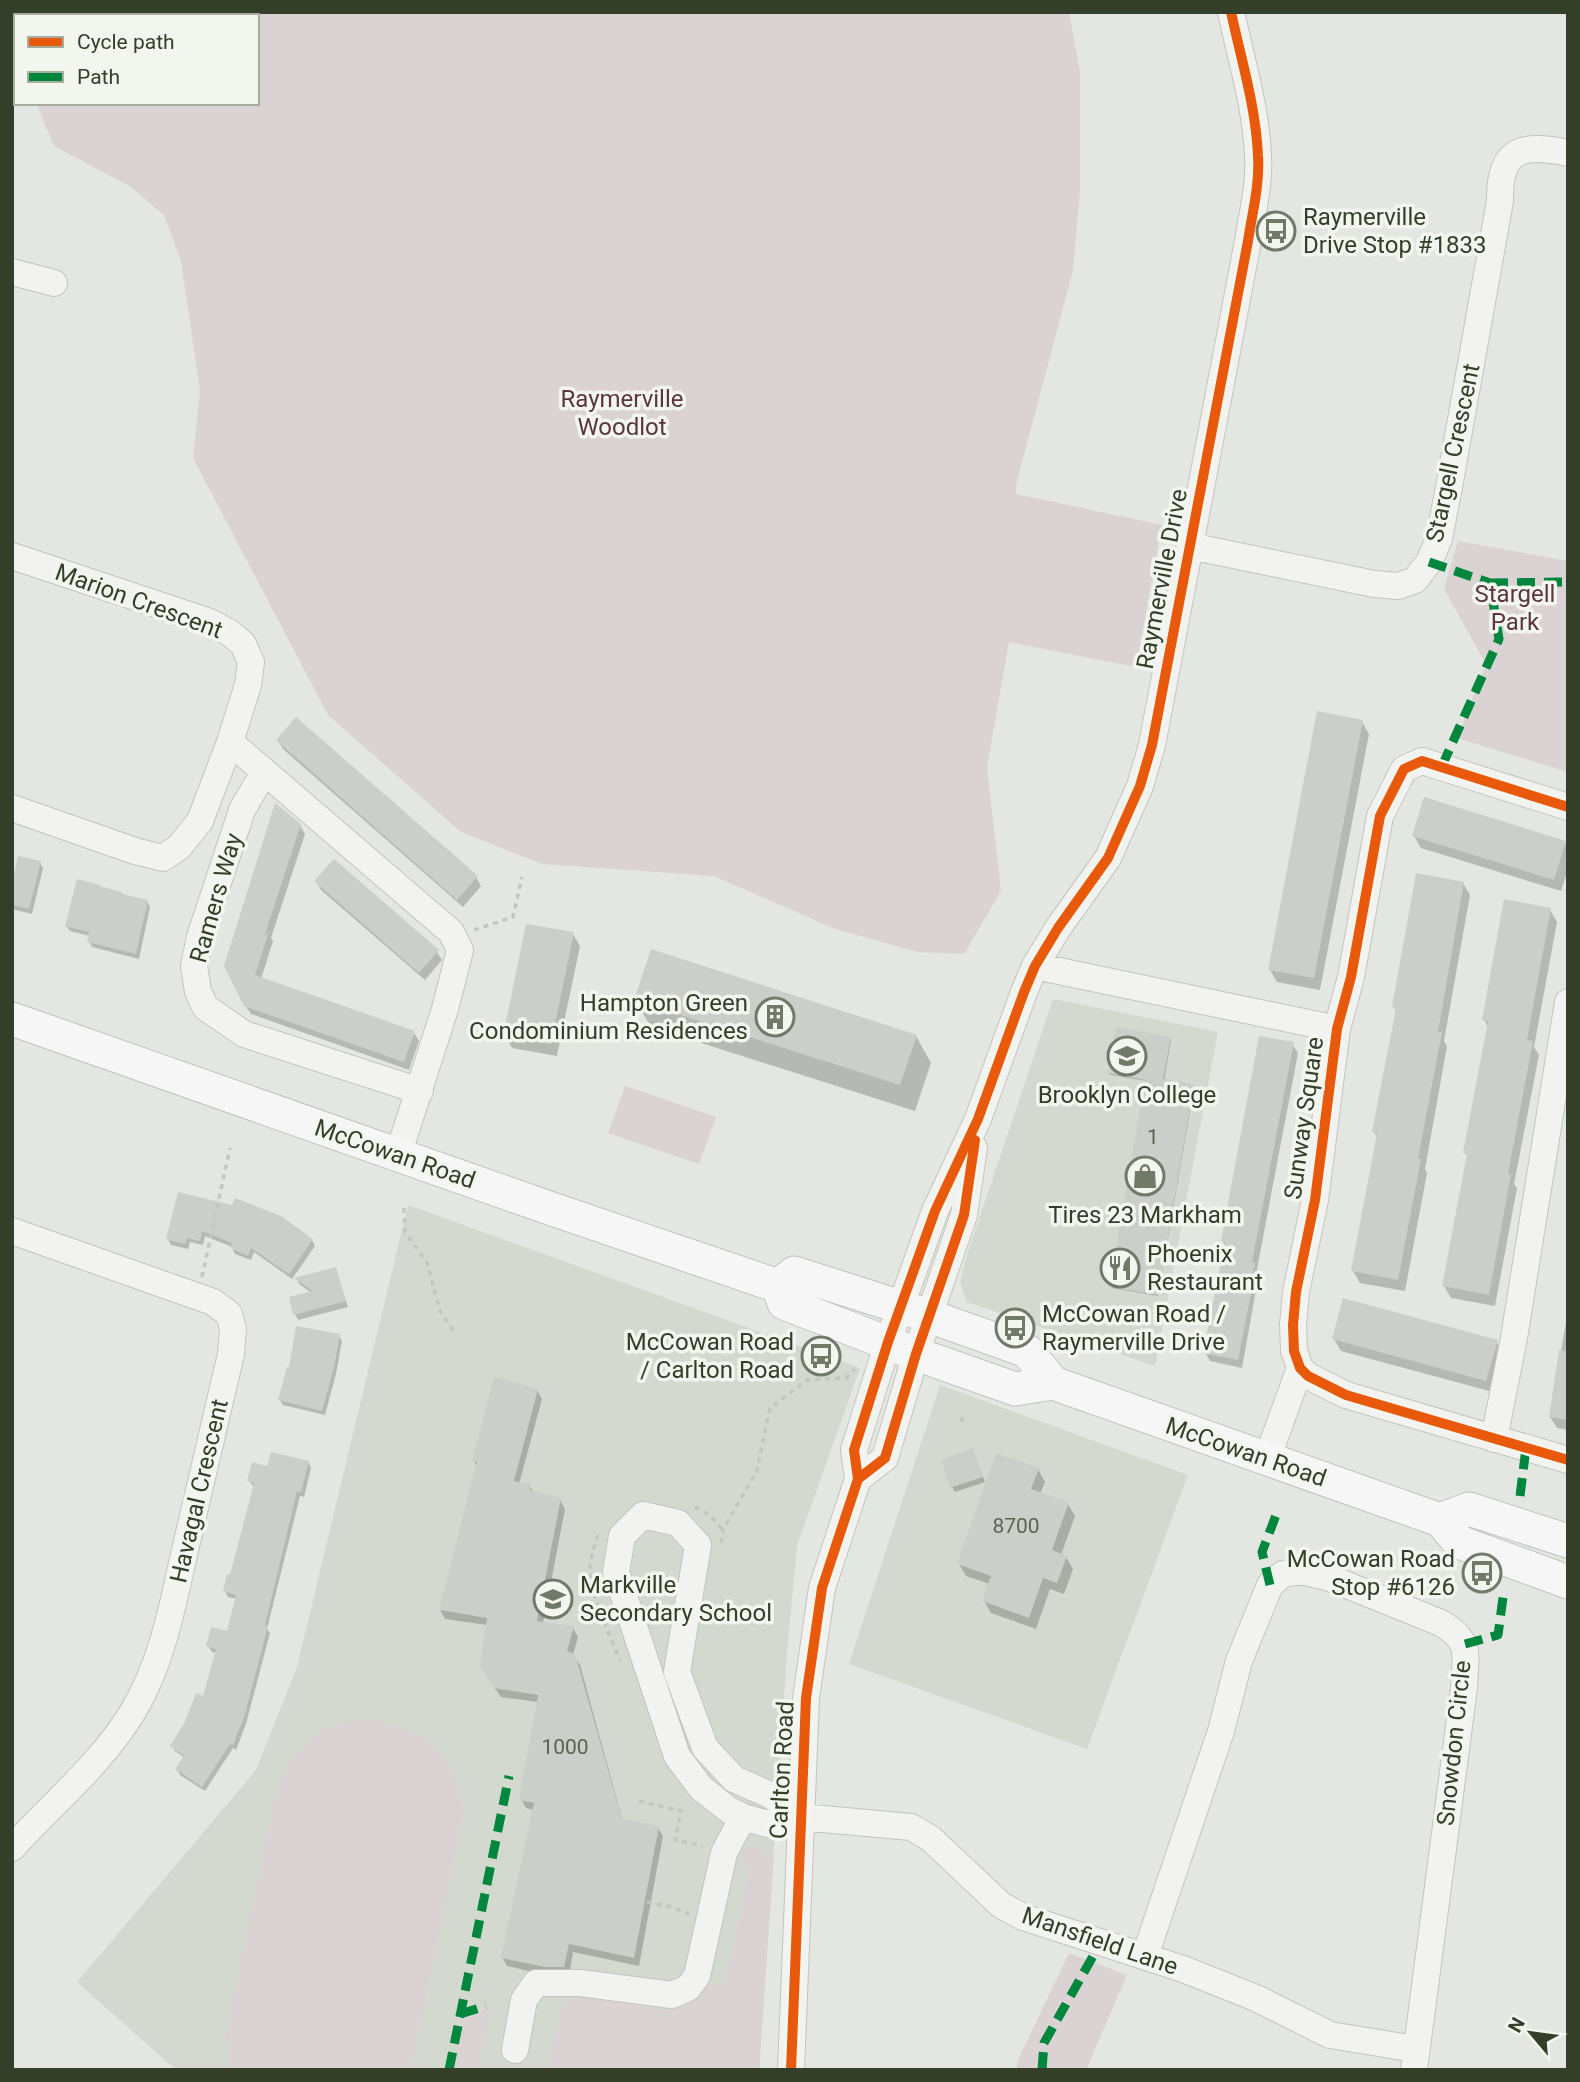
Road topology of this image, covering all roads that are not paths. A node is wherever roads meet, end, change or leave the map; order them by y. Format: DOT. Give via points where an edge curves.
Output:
graph roads {
  1 [pos="1231,12"];
  2 [pos="1568,153"];
  3 [pos="12,272"];
  4 [pos="54,283"];
  5 [pos="1191,545"];
  6 [pos="12,556"];
  7 [pos="230,743"];
  8 [pos="264,772"];
  9 [pos="1568,807"];
  10 [pos="12,808"];
  11 [pos="1035,967"];
  12 [pos="1568,1002"];
  13 [pos="12,1019"];
  14 [pos="1337,1029"];
  15 [pos="420,1091"];
  16 [pos="398,1156"];
  17 [pos="12,1231"];
  18 [pos="778,1286"];
  19 [pos="914,1312"];
  20 [pos="902,1348"];
  21 [pos="1300,1368"];
  22 [pos="1053,1383"];
  23 [pos="1494,1439"];
  24 [pos="1267,1459"];
  25 [pos="1568,1460"];
  26 [pos="1440,1520"];
  27 [pos="1568,1541"];
  28 [pos="1568,1582"];
  29 [pos="743,1817"];
  30 [pos="801,1817"];
  31 [pos="12,1848"];
  32 [pos="1145,1956"];
  33 [pos="515,2050"];
  34 [pos="1415,2059"];
  35 [pos="791,2070"];
  1 -- 5 [label="street, Raymerville Drive" via="1259,158 1248,242"];
  2 -- 5 [label="street, Stargell Crescent" via="1527,149 1510,156 1503,168 1441,526 1429,562 1415,580 1398,586 1374,584"];
  3 -- 4 [label="street"];
  5 -- 11 [label="street, Raymerville Drive" via="1140,786 1108,858"];
  6 -- 7 [label="street, Marion Crescent" via="210,622 243,644 251,662 248,685"];
  7 -- 8 [label="street"];
  7 -- 10 [label="street, Marion Crescent" via="200,821 179,848 163,858"];
  8 -- 15 [label="street" via="451,932 460,950"];
  8 -- 15 [label="street, Ramers Way" via="242,810 201,937 194,966 205,1007 244,1034"];
  9 -- 14 [label="street, Sunway Square" via="1422,761 1404,769 1380,817"];
  11 -- 14 [label="street, Sunway Square"];
  11 -- 19 [label="street, Raymerville Drive" via="978,1119 964,1215"];
  12 -- 23 [label="street"];
  13 -- 16 [label="main road, McCowan Road"];
  14 -- 21 [label="street, Sunway Square" via="1315,1200 1296,1292 1294,1351"];
  15 -- 16 [label="street"];
  16 -- 18 [label="main road, McCowan Road"];
  17 -- 31 [label="street, Havagal Crescent" via="214,1302 229,1314 233,1329 231,1354 156,1661 133,1711 112,1741"];
  18 -- 19 [label="main road" via="793,1273"];
  18 -- 20 [label="main road, McCowan Road" via="784,1303"];
  19 -- 20 [label="street, Raymerville Drive"];
  19 -- 22 [label="main road" via="1027,1351"];
  20 -- 22 [label="main road, McCowan Road" via="1015,1389"];
  20 -- 30 [label="street, Carlton Road" via="885,1458 858,1479 822,1588 806,1698"];
  21 -- 23 [label="street" via="1346,1395"];
  21 -- 24 [label="street"];
  22 -- 24 [label="main road, McCowan Road"];
  23 -- 25 [label="street"];
  24 -- 26 [label="main road, McCowan Road"];
  26 -- 27 [label="main road" via="1469,1509"];
  26 -- 28 [label="main road, McCowan Road" via="1459,1542"];
  29 -- 30 [label="street" via="768,1824"];
  29 -- 30 [label="street" via="701,1788 677,1756 615,1572 622,1536 643,1515 678,1523 698,1545 677,1672 705,1748 734,1779"];
  29 -- 33 [label="street" via="724,1853 697,1976 688,1988 672,1995 580,1983 537,1983 524,2000"];
  30 -- 32 [label="street, Mansfield Lane" via="911,1827 930,1838 1001,1905 1023,1917"];
  30 -- 35 [label="street, Carlton Road"];
  32 -- 34 [label="street, Mansfield Lane" via="1255,1998 1330,2035"];
  32 -- 34 [label="street, Snowdon Circle" via="1240,1661 1270,1585 1283,1574 1301,1571 1327,1577 1441,1623 1465,1644 1464,1688"];
}
